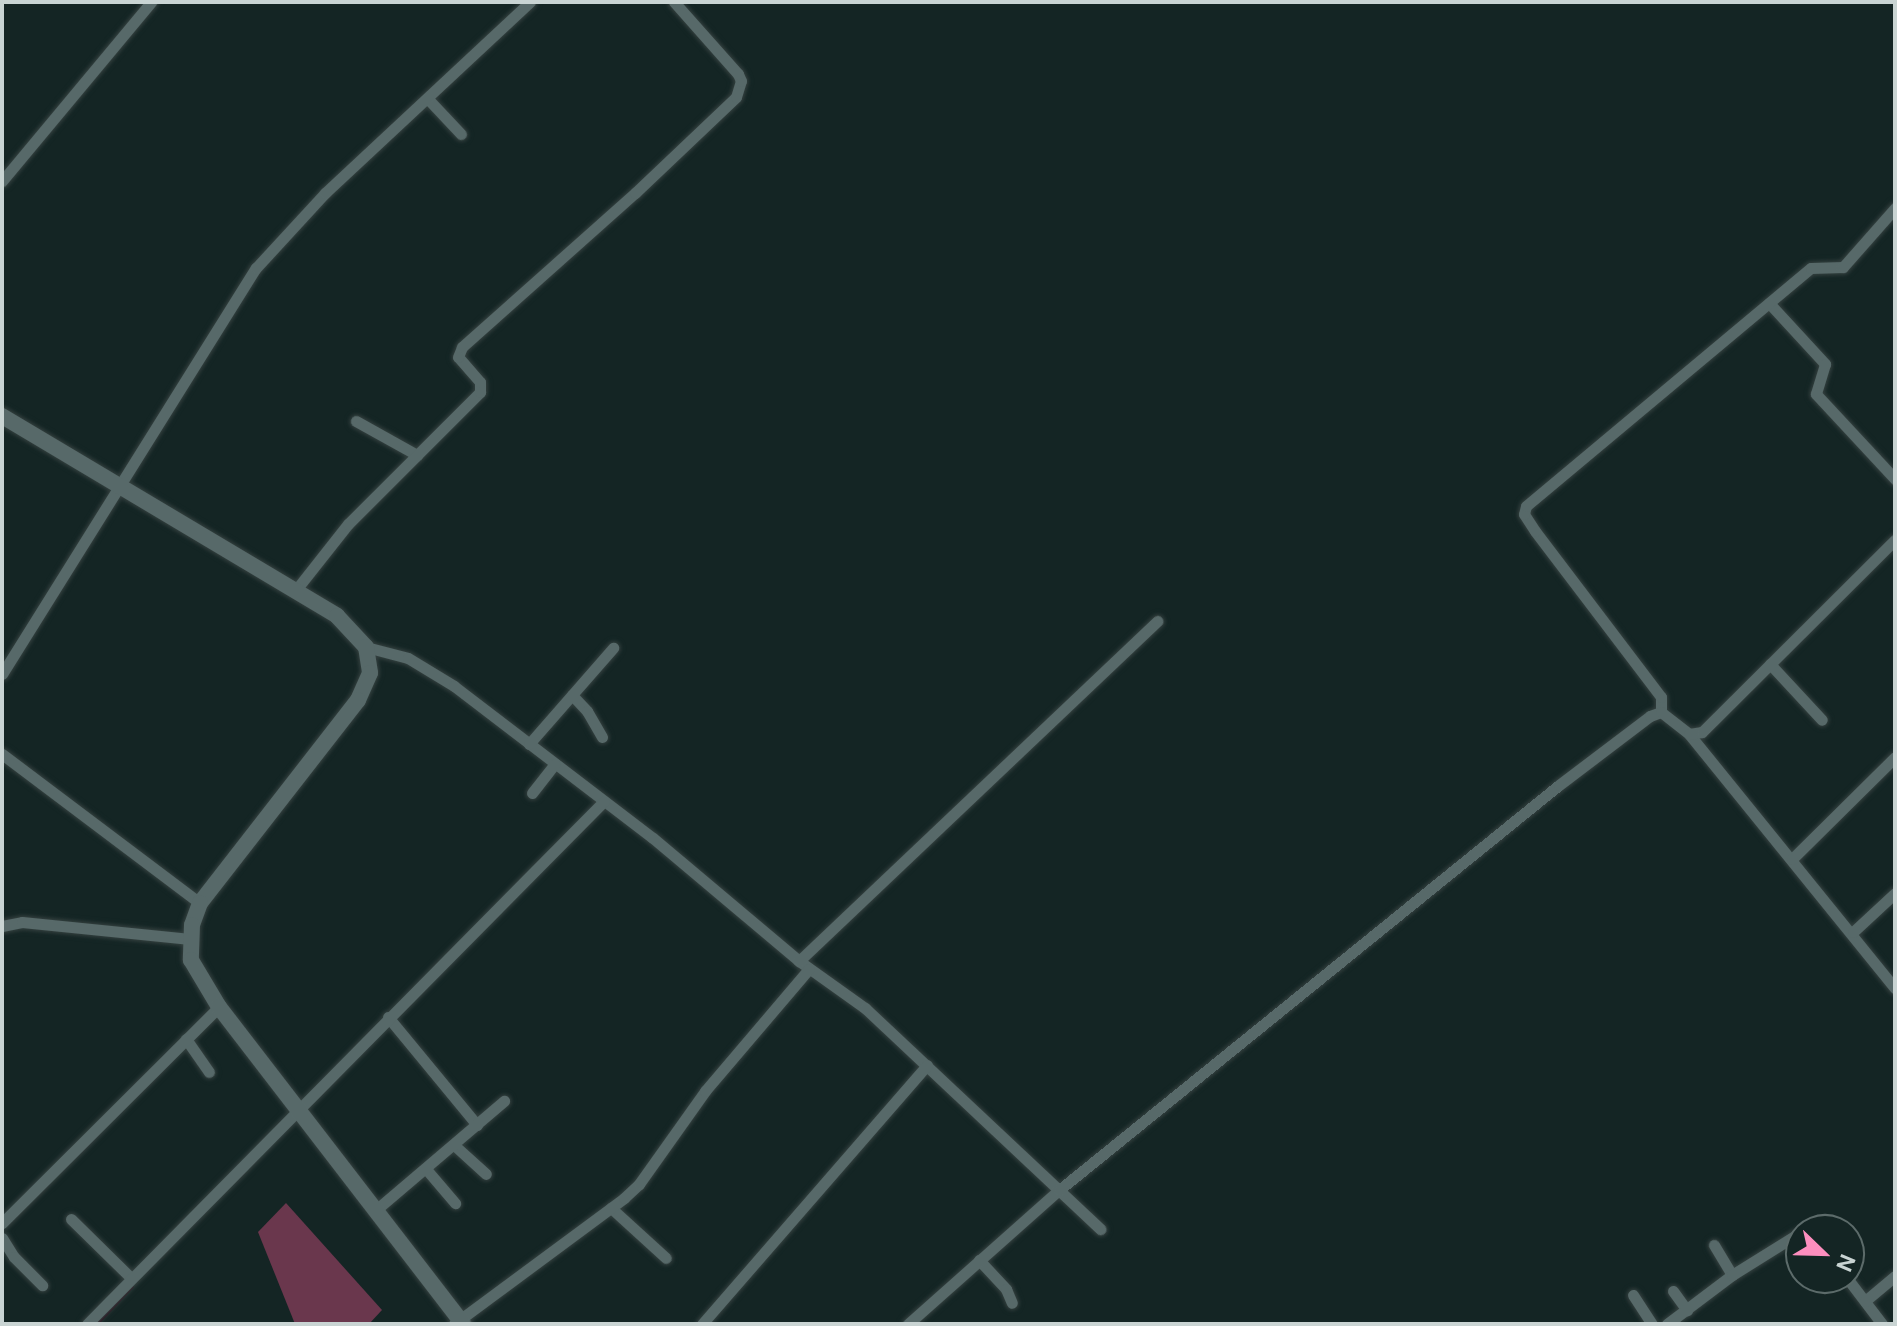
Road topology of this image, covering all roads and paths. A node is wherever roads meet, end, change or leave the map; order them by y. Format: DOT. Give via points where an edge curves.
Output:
graph roads {
  1 [pos="151,2"];
  2 [pos="530,2"];
  3 [pos="674,2"];
  4 [pos="428,99"];
  5 [pos="461,134"];
  6 [pos="2,181"];
  7 [pos="1895,208"];
  8 [pos="1769,303"];
  9 [pos="2,416"];
  10 [pos="356,421"];
  11 [pos="417,455"];
  12 [pos="1895,479"];
  13 [pos="117,485"];
  14 [pos="1895,540"];
  15 [pos="295,591"];
  16 [pos="1157,621"];
  17 [pos="366,647"];
  18 [pos="613,648"];
  19 [pos="1770,664"];
  20 [pos="2,674"];
  21 [pos="572,695"];
  22 [pos="1661,712"];
  23 [pos="1822,720"];
  24 [pos="1689,734"];
  25 [pos="602,737"];
  26 [pos="529,744"];
  27 [pos="2,754"];
  28 [pos="1895,757"];
  29 [pos="555,764"];
  30 [pos="532,793"];
  31 [pos="604,801"];
  32 [pos="1792,859"];
  33 [pos="1895,893"];
  34 [pos="200,903"];
  35 [pos="2,926"];
  36 [pos="1853,932"];
  37 [pos="190,939"];
  38 [pos="804,965"];
  39 [pos="1895,988"];
  40 [pos="219,1007"];
  41 [pos="388,1017"];
  42 [pos="186,1039"];
  43 [pos="927,1065"];
  44 [pos="209,1072"];
  45 [pos="504,1101"];
  46 [pos="298,1108"];
  47 [pos="477,1125"];
  48 [pos="454,1145"];
  49 [pos="426,1169"];
  50 [pos="486,1174"];
  51 [pos="1059,1190"];
  52 [pos="455,1203"];
  53 [pos="611,1208"];
  54 [pos="377,1209"];
  55 [pos="71,1219"];
  56 [pos="2,1223"];
  57 [pos="1100,1229"];
  58 [pos="2,1238"];
  59 [pos="1785,1242"];
  60 [pos="1714,1245"];
  61 [pos="666,1258"];
  62 [pos="979,1260"];
  63 [pos="1732,1275"];
  64 [pos="1895,1276"];
  65 [pos="130,1277"];
  66 [pos="42,1285"];
  67 [pos="1673,1291"];
  68 [pos="1860,1294"];
  69 [pos="1633,1295"];
  70 [pos="1865,1301"];
  71 [pos="1012,1303"];
  72 [pos="1687,1310"];
  73 [pos="459,1322"];
  74 [pos="87,1324"];
  75 [pos="702,1324"];
  76 [pos="908,1324"];
  77 [pos="1652,1324"];
  78 [pos="1667,1324"];
  79 [pos="1882,1324"];
  1 -- 6 [label="street"];
  2 -- 4 [label="street"];
  3 -- 11 [label="street" via="738,74 739,92 462,347 458,357 480,382 480,392"];
  4 -- 5 [label="street"];
  4 -- 13 [label="street" via="325,193 243,284"];
  7 -- 8 [label="street" via="1843,267 1811,268"];
  8 -- 12 [label="street" via="1825,364 1816,394"];
  8 -- 22 [label="street" via="1524,511 1661,697"];
  9 -- 13 [label="main road"];
  10 -- 11 [label="street"];
  11 -- 15 [label="street" via="341,532"];
  13 -- 15 [label="main road"];
  13 -- 20 [label="street"];
  14 -- 19 [label="street"];
  15 -- 17 [label="main road" via="337,616"];
  16 -- 38 [label="street"];
  17 -- 26 [label="street" via="425,667"];
  17 -- 34 [label="main road" via="370,673 358,700"];
  18 -- 21 [label="street"];
  19 -- 23 [label="street"];
  19 -- 24 [label="street" via="1702,732"];
  21 -- 25 [label="street"];
  21 -- 26 [label="street"];
  22 -- 24 [label="street"];
  22 -- 51 [label="street" via="1559,785"];
  24 -- 32 [label="street"];
  26 -- 29 [label="street"];
  27 -- 34 [label="street"];
  28 -- 32 [label="street"];
  29 -- 30 [label="street"];
  29 -- 31 [label="street"];
  31 -- 38 [label="street"];
  31 -- 41 [label="street"];
  32 -- 36 [label="street"];
  33 -- 36 [label="street"];
  34 -- 37 [label="main road"];
  35 -- 37 [label="street" via="22,922"];
  36 -- 39 [label="street"];
  37 -- 40 [label="main road" via="191,960"];
  38 -- 43 [label="street" via="865,1008"];
  38 -- 53 [label="street" via="639,1184"];
  40 -- 42 [label="street"];
  40 -- 46 [label="main road"];
  41 -- 46 [label="street"];
  41 -- 47 [label="street"];
  42 -- 44 [label="street"];
  42 -- 56 [label="street"];
  43 -- 51 [label="street"];
  43 -- 75 [label="street"];
  45 -- 47 [label="street"];
  46 -- 54 [label="main road"];
  46 -- 65 [label="street"];
  47 -- 48 [label="street"];
  48 -- 49 [label="street"];
  48 -- 50 [label="street"];
  49 -- 52 [label="street"];
  49 -- 54 [label="street"];
  51 -- 57 [label="street"];
  51 -- 62 [label="street"];
  53 -- 61 [label="street"];
  53 -- 73 [label="street"];
  54 -- 73 [label="main road"];
  55 -- 65 [label="street"];
  58 -- 66 [label="street"];
  59 -- 63 [label="street"];
  60 -- 63 [label="street"];
  62 -- 71 [label="street" via="1001,1282"];
  62 -- 76 [label="street"];
  63 -- 72 [label="street"];
  64 -- 70 [label="street"];
  65 -- 74 [label="street"];
  67 -- 72 [label="street"];
  68 -- 70 [label="street"];
  69 -- 77 [label="street"];
  70 -- 79 [label="street"];
  72 -- 78 [label="street"];
}
